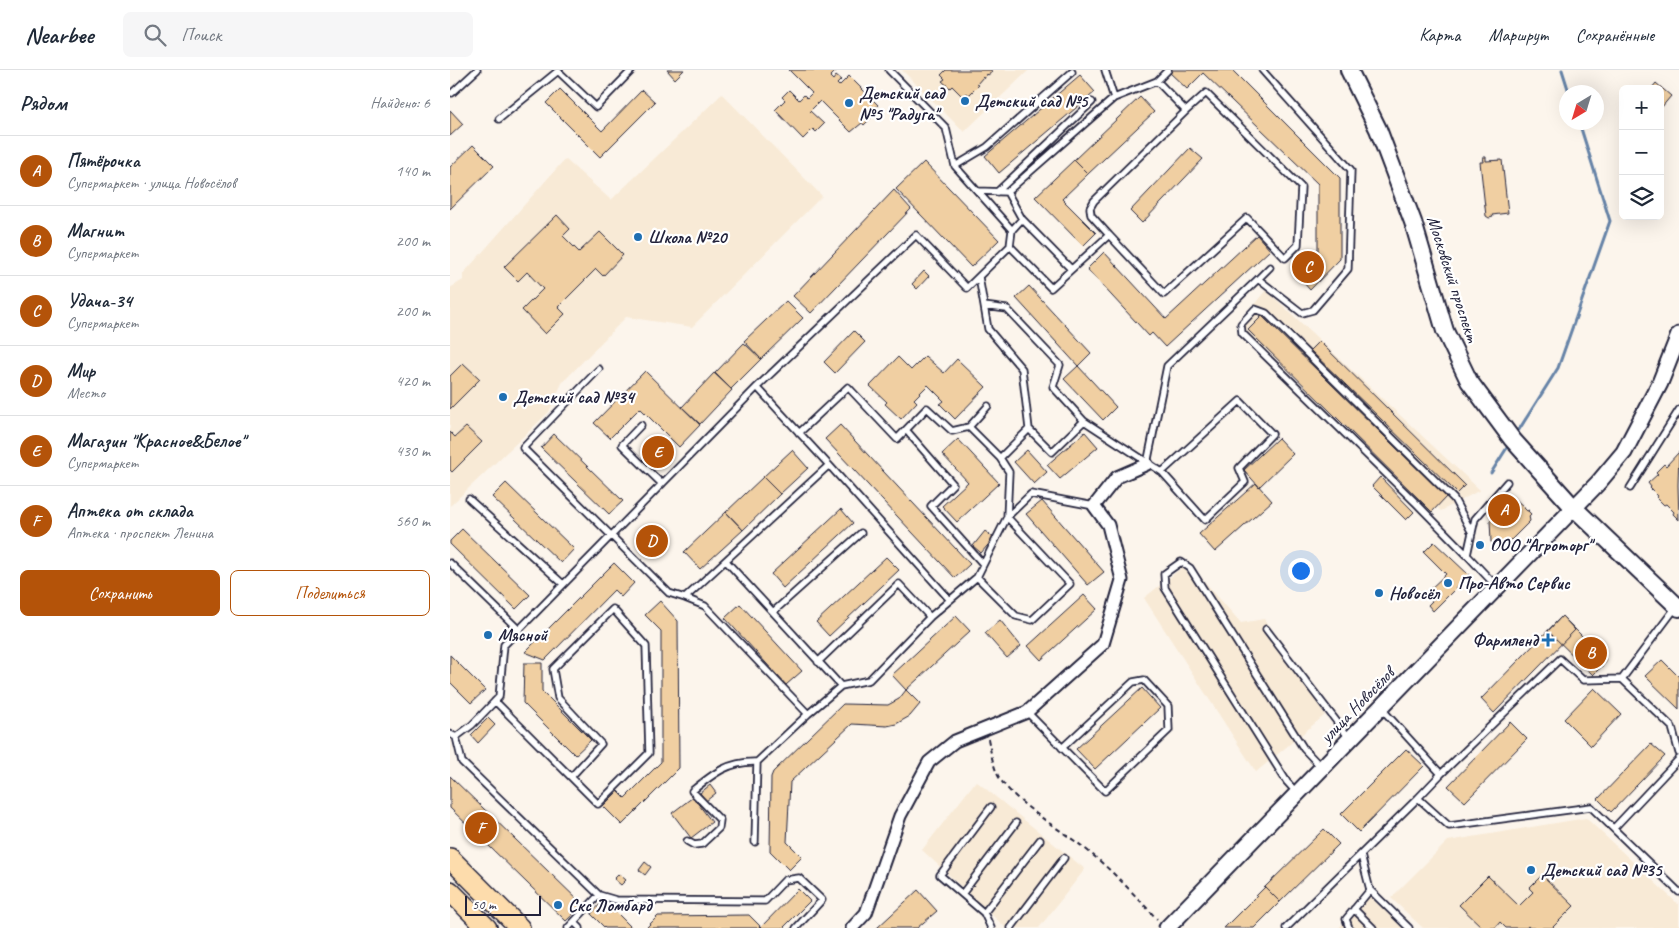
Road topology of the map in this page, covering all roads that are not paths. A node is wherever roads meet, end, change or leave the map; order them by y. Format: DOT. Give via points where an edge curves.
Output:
graph roads {
  1 [pos="477,70"];
  2 [pos="632,70"];
  3 [pos="890,70"];
  4 [pos="1105,70"];
  5 [pos="1168,70"];
  6 [pos="1262,70"];
  7 [pos="1349,70"];
  8 [pos="1072,72"];
  9 [pos="1157,81"];
  10 [pos="452,93"];
  11 [pos="1114,98"];
  12 [pos="1092,102"];
  13 [pos="1186,111"];
  14 [pos="499,119"];
  15 [pos="955,166"];
  16 [pos="978,192"];
  17 [pos="997,192"];
  18 [pos="1007,192"];
  19 [pos="1022,219"];
  20 [pos="1012,230"];
  21 [pos="1109,235"];
  22 [pos="1010,246"];
  23 [pos="1270,268"];
  24 [pos="1071,269"];
  25 [pos="979,277"];
  26 [pos="1258,279"];
  27 [pos="984,306"];
  28 [pos="1679,335"];
  29 [pos="599,370"];
  30 [pos="757,387"];
  31 [pos="988,406"];
  32 [pos="1679,410"];
  33 [pos="1084,421"];
  34 [pos="641,425"];
  35 [pos="969,427"];
  36 [pos="1029,429"];
  37 [pos="906,430"];
  38 [pos="799,433"];
  39 [pos="1000,458"];
  40 [pos="1147,464"];
  41 [pos="828,465"];
  42 [pos="1162,472"];
  43 [pos="1507,482"];
  44 [pos="662,484"];
  45 [pos="1630,488"];
  46 [pos="469,499"];
  47 [pos="1094,506"];
  48 [pos="1573,507"];
  49 [pos="1007,517"];
  50 [pos="861,533"];
  51 [pos="1472,533"];
  52 [pos="612,536"];
  53 [pos="1467,556"];
  54 [pos="726,561"];
  55 [pos="450,563"];
  56 [pos="983,564"];
  57 [pos="977,577"];
  58 [pos="563,584"];
  59 [pos="1496,587"];
  60 [pos="686,598"];
  61 [pos="950,600"];
  62 [pos="1678,606"];
  63 [pos="773,612"];
  64 [pos="930,617"];
  65 [pos="1266,629"];
  66 [pos="519,630"];
  67 [pos="818,662"];
  68 [pos="1622,680"];
  69 [pos="841,686"];
  70 [pos="495,701"];
  71 [pos="1381,707"];
  72 [pos="1027,712"];
  73 [pos="808,714"];
  74 [pos="453,735"];
  75 [pos="1350,739"];
  76 [pos="1062,748"];
  77 [pos="1679,753"];
  78 [pos="1679,759"];
  79 [pos="758,762"];
  80 [pos="1322,768"];
  81 [pos="1442,774"];
  82 [pos="571,777"];
  83 [pos="1297,793"];
  84 [pos="1418,798"];
  85 [pos="991,807"];
  86 [pos="1016,824"];
  87 [pos="1614,828"];
  88 [pos="1040,840"];
  89 [pos="687,841"];
  90 [pos="756,842"];
  91 [pos="1360,855"];
  92 [pos="450,858"];
  93 [pos="1064,858"];
  94 [pos="1370,890"];
  95 [pos="450,891"];
  96 [pos="1679,892"];
  97 [pos="962,894"];
  98 [pos="600,895"];
  99 [pos="1354,909"];
  100 [pos="984,913"];
  101 [pos="1366,921"];
  102 [pos="574,922"];
  103 [pos="1165,926"];
  104 [pos="487,928"];
  105 [pos="520,928"];
  106 [pos="568,928"];
  107 [pos="580,928"];
  108 [pos="796,928"];
  109 [pos="852,928"];
  110 [pos="991,928"];
  111 [pos="1011,928"];
  112 [pos="1286,928"];
  113 [pos="1349,928"];
  114 [pos="1368,928"];
  115 [pos="1373,928"];
  116 [pos="1409,928"];
  1 -- 10 [label="lane"];
  2 -- 14 [label="lane" via="596,107 558,71"];
  3 -- 15 [label="lane" via="946,128"];
  4 -- 11 [label="lane"];
  5 -- 9 [label="lane"];
  6 -- 26 [label="lane" via="1351,170 1348,269 1313,310 1302,314"];
  7 -- 48 [label="main road, Московский проспект" via="1378,129 1413,222 1445,331 1469,381 1512,439"];
  8 -- 15 [label="lane" via="987,147"];
  9 -- 11 [label="lane"];
  9 -- 13 [label="lane"];
  11 -- 18 [label="lane"];
  12 -- 17 [label="lane"];
  13 -- 21 [label="lane" via="1094,201 1091,215"];
  13 -- 21 [label="lane" via="1206,93 1301,187 1298,245 1285,258 1246,218 1164,294"];
  15 -- 16 [label="lane"];
  16 -- 17 [label="lane"];
  16 -- 20 [label="lane"];
  17 -- 18 [label="lane"];
  18 -- 19 [label="lane"];
  19 -- 20 [label="lane"];
  19 -- 24 [label="lane"];
  20 -- 22 [label="lane"];
  21 -- 24 [label="lane"];
  22 -- 24 [label="lane" via="1051,288"];
  22 -- 25 [label="lane"];
  23 -- 26 [label="lane"];
  25 -- 27 [label="lane"];
  25 -- 30 [label="lane" via="967,288 916,235"];
  26 -- 40 [label="lane" via="1167,366"];
  27 -- 33 [label="lane" via="1007,308 1060,365 1052,387"];
  27 -- 36 [label="lane" via="988,329 1022,369"];
  28 -- 48 [label="street, улица Новосёлов" via="1660,383 1624,452"];
  29 -- 52 [label="lane" via="523,448"];
  30 -- 38 [label="lane"];
  30 -- 44 [label="lane"];
  31 -- 35 [label="lane"];
  32 -- 45 [label="lane"];
  33 -- 36 [label="lane" via="1052,452"];
  33 -- 40 [label="lane"];
  34 -- 44 [label="lane" via="622,445"];
  35 -- 37 [label="lane" via="952,431 927,408"];
  35 -- 39 [label="lane"];
  36 -- 39 [label="lane"];
  37 -- 38 [label="lane" via="898,439 848,387"];
  37 -- 56 [label="lane" via="953,484 931,506"];
  38 -- 41 [label="lane"];
  39 -- 49 [label="lane" via="1009,472"];
  40 -- 42 [label="lane"];
  40 -- 47 [label="street" via="1117,477"];
  41 -- 54 [label="lane"];
  41 -- 61 [label="lane"];
  42 -- 42 [label="lane" via="1205,520 1245,482 1239,468 1272,434 1240,401"];
  43 -- 51 [label="lane" via="1475,519"];
  44 -- 52 [label="lane"];
  46 -- 58 [label="lane"];
  47 -- 49 [label="lane" via="1031,494"];
  47 -- 72 [label="street" via="1108,525 1122,580 1103,644"];
  48 -- 59 [label="street, улица Новосёлов"];
  48 -- 62 [label="main road, Московский проспект"];
  49 -- 56 [label="lane"];
  49 -- 57 [label="lane" via="1070,584 1032,620 1016,616"];
  50 -- 63 [label="lane"];
  51 -- 53 [label="lane"];
  51 -- 53 [label="lane" via="1454,499 1266,313 1255,309 1241,324 1242,333"];
  52 -- 58 [label="lane"];
  52 -- 60 [label="lane" via="669,593"];
  53 -- 59 [label="lane"];
  54 -- 60 [label="lane"];
  54 -- 63 [label="lane"];
  55 -- 66 [label="lane"];
  56 -- 57 [label="lane"];
  57 -- 61 [label="lane"];
  58 -- 66 [label="lane"];
  59 -- 71 [label="street, улица Новосёлов"];
  60 -- 73 [label="lane" via="705,606"];
  61 -- 64 [label="lane"];
  62 -- 68 [label="lane"];
  63 -- 67 [label="lane"];
  64 -- 67 [label="lane" via="900,584"];
  64 -- 69 [label="lane" via="869,680"];
  65 -- 75 [label="lane"];
  66 -- 70 [label="lane" via="504,646 499,697"];
  67 -- 69 [label="lane"];
  68 -- 77 [label="lane" via="1672,727"];
  68 -- 81 [label="lane" via="1582,680 1560,658"];
  69 -- 73 [label="lane"];
  70 -- 74 [label="lane" via="472,725"];
  70 -- 82 [label="lane"];
  71 -- 75 [label="street, улица Новосёлов"];
  71 -- 81 [label="lane"];
  72 -- 76 [label="lane"];
  72 -- 109 [label="street" via="955,741 929,762 900,816 866,913"];
  73 -- 79 [label="lane"];
  74 -- 98 [label="lane" via="462,762"];
  75 -- 80 [label="street, улица Новосёлов"];
  76 -- 76 [label="lane" via="1105,791 1169,730 1168,706 1144,680 1133,682"];
  78 -- 87 [label="lane"];
  79 -- 89 [label="lane" via="732,764 692,791 720,820 719,828 702,844 694,846"];
  79 -- 90 [label="lane"];
  80 -- 83 [label="street, улица Новосёлов"];
  80 -- 83 [label="lane" via="1304,749 1190,568 1181,562 1164,574 1165,588"];
  81 -- 84 [label="lane"];
  82 -- 82 [label="lane" via="598,804 649,753 646,646 613,609 553,669 558,698 601,744"];
  83 -- 103 [label="street, улица Новосёлов"];
  84 -- 87 [label="lane" via="1449,826 1591,807"];
  84 -- 91 [label="lane"];
  85 -- 97 [label="lane" via="940,874"];
  86 -- 97 [label="lane"];
  87 -- 96 [label="lane"];
  88 -- 100 [label="lane"];
  91 -- 94 [label="lane"];
  91 -- 112 [label="lane"];
  92 -- 105 [label="main road"];
  93 -- 111 [label="lane"];
  94 -- 99 [label="lane"];
  94 -- 116 [label="lane"];
  95 -- 104 [label="main road"];
  97 -- 100 [label="lane"];
  98 -- 102 [label="lane"];
  98 -- 108 [label="lane" via="616,900 765,901 785,880 799,878 822,900"];
  99 -- 101 [label="lane"];
  99 -- 113 [label="lane" via="1346,919"];
  100 -- 110 [label="lane"];
  101 -- 114 [label="lane"];
  101 -- 115 [label="lane"];
  102 -- 106 [label="lane"];
  102 -- 107 [label="lane"];
}
